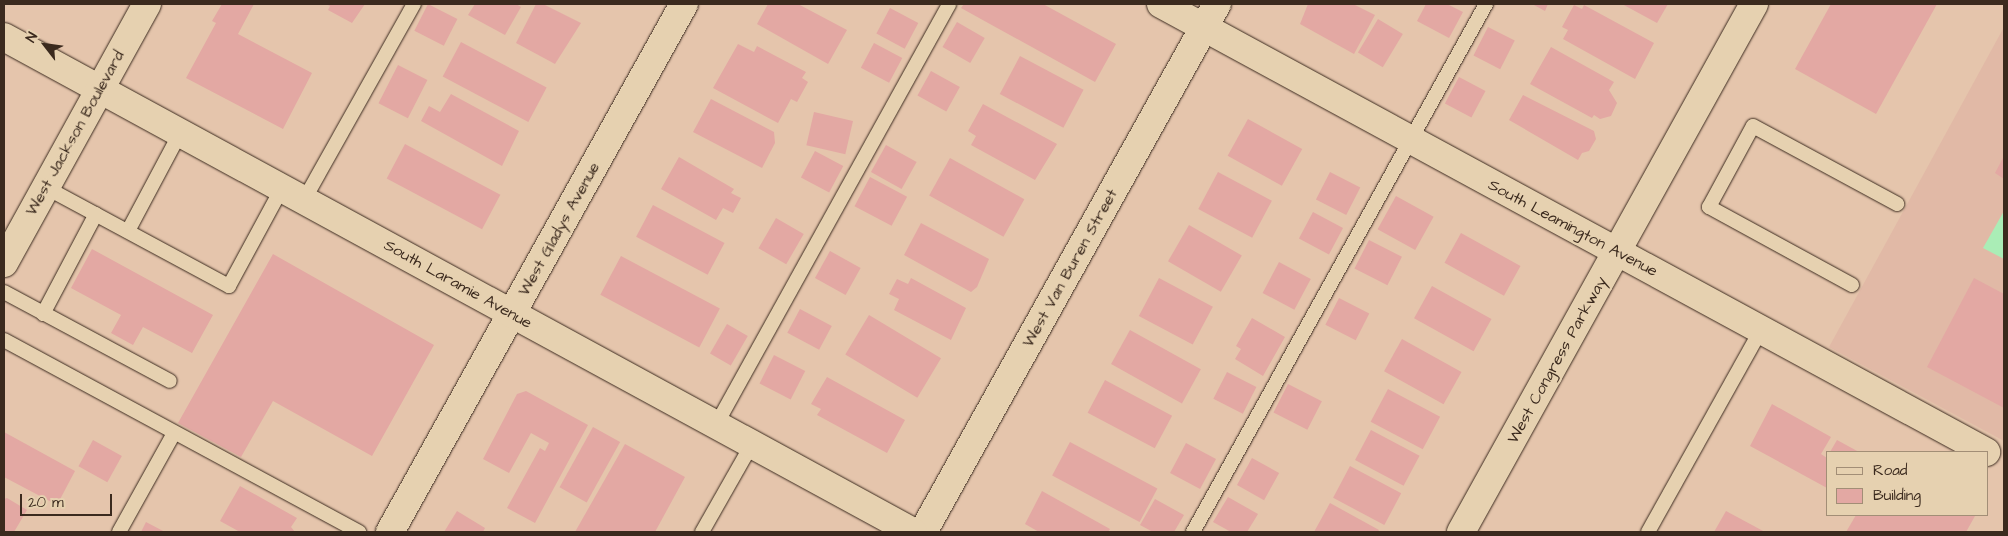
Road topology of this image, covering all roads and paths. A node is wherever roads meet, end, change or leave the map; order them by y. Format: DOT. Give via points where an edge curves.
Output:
graph roads {
  1 [pos="147,4"];
  2 [pos="414,4"];
  3 [pos="684,4"];
  4 [pos="949,4"];
  5 [pos="1161,4"];
  6 [pos="1217,4"];
  7 [pos="1486,4"];
  8 [pos="1754,4"];
  9 [pos="1204,27"];
  10 [pos="4,36"];
  11 [pos="100,89"];
  12 [pos="180,133"];
  13 [pos="1410,140"];
  14 [pos="46,187"];
  15 [pos="293,194"];
  16 [pos="1897,204"];
  17 [pos="96,214"];
  18 [pos="128,231"];
  19 [pos="1616,251"];
  20 [pos="4,263"];
  21 [pos="1852,285"];
  22 [pos="4,292"];
  23 [pos="43,314"];
  24 [pos="512,314"];
  25 [pos="1761,330"];
  26 [pos="4,340"];
  27 [pos="170,381"];
  28 [pos="716,425"];
  29 [pos="174,433"];
  30 [pos="752,444"];
  31 [pos="1984,451"];
  32 [pos="1988,453"];
  33 [pos="2004,462"];
  34 [pos="394,531"];
  35 [pos="119,532"];
  36 [pos="358,532"];
  37 [pos="702,532"];
  38 [pos="913,532"];
  39 [pos="923,532"];
  40 [pos="1193,532"];
  41 [pos="1461,532"];
  42 [pos="1648,532"];
  1 -- 11 [label="street, West Jackson Boulevard"];
  2 -- 15 [label="lane"];
  3 -- 24 [label="street, West Gladys Avenue"];
  4 -- 28 [label="lane"];
  5 -- 9 [label="street, South Leamington Avenue"];
  6 -- 9 [label="street, West Van Buren Street"];
  7 -- 13 [label="lane"];
  8 -- 19 [label="street, West Congress Parkway"];
  9 -- 13 [label="street, South Leamington Avenue"];
  9 -- 39 [label="street, West Van Buren Street"];
  10 -- 11 [label="street, South Laramie Avenue"];
  11 -- 12 [label="street, South Laramie Avenue"];
  11 -- 14 [label="street, West Jackson Boulevard"];
  12 -- 15 [label="street, South Laramie Avenue"];
  12 -- 18 [label="lane"];
  13 -- 19 [label="street, South Leamington Avenue"];
  13 -- 40 [label="lane"];
  14 -- 17 [label="lane"];
  14 -- 20 [label="street, West Jackson Boulevard"];
  15 -- 18 [label="lane" via="229,286"];
  15 -- 24 [label="street, South Laramie Avenue"];
  16 -- 21 [label="lane" via="1753,126 1709,207"];
  17 -- 18 [label="lane"];
  17 -- 23 [label="lane"];
  19 -- 25 [label="street, South Leamington Avenue"];
  19 -- 41 [label="street, West Congress Parkway"];
  22 -- 23 [label="lane"];
  23 -- 27 [label="lane"];
  24 -- 28 [label="street, South Laramie Avenue"];
  24 -- 34 [label="street, West Gladys Avenue"];
  25 -- 31 [label="street, South Leamington Avenue"];
  25 -- 42 [label="lane"];
  26 -- 29 [label="lane"];
  28 -- 30 [label="street, South Laramie Avenue"];
  29 -- 35 [label="lane"];
  29 -- 36 [label="lane"];
  30 -- 37 [label="lane"];
  30 -- 38 [label="street, South Laramie Avenue"];
  32 -- 33 [label="street, South Leamington Avenue"];
}
